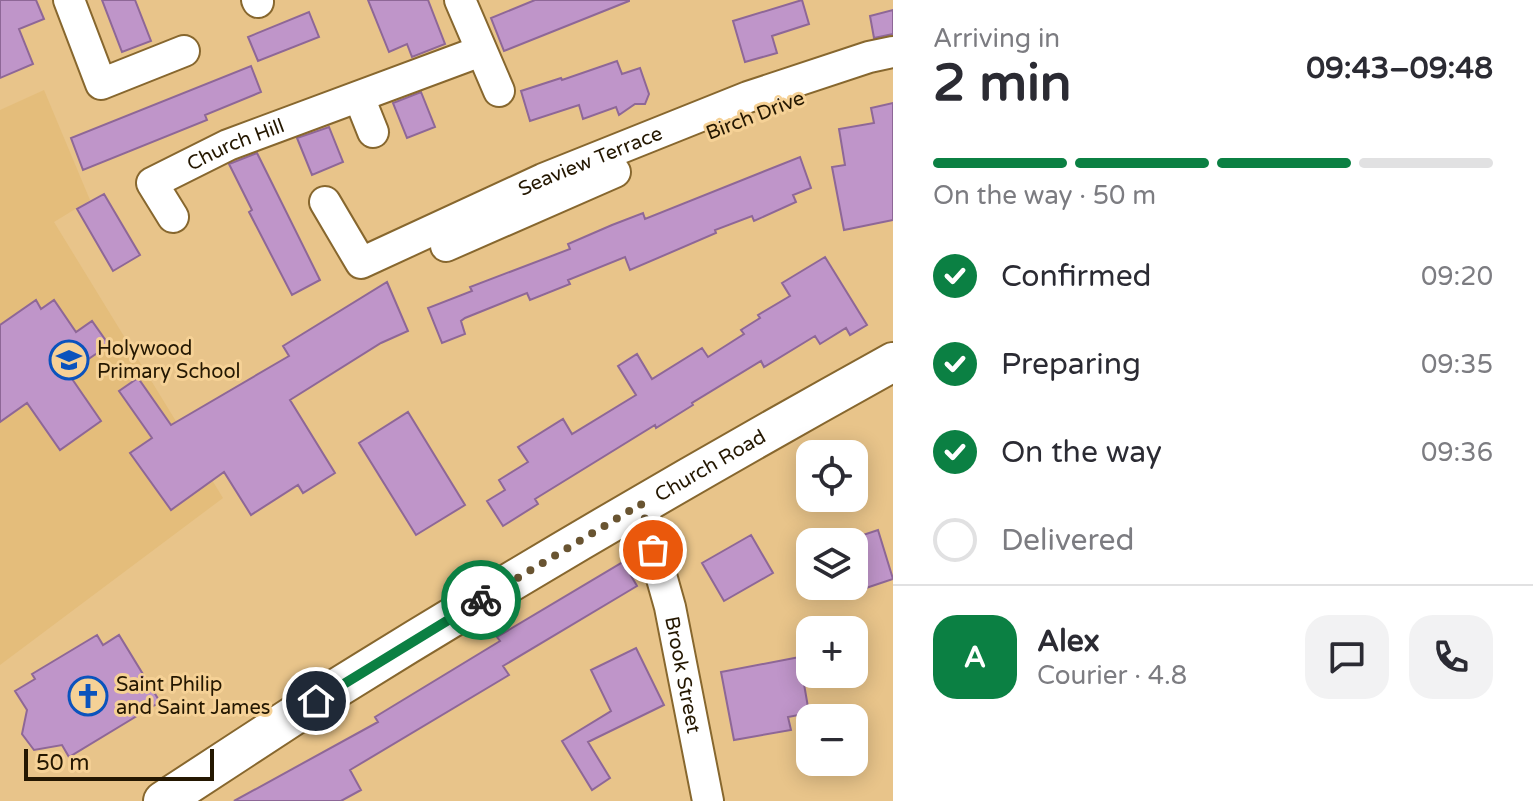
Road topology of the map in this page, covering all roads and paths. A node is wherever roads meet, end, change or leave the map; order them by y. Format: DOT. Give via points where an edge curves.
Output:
graph roads {
  1 [pos="69,0"];
  2 [pos="460,0"];
  3 [pos="184,51"];
  4 [pos="481,51"];
  5 [pos="893,52"];
  6 [pos="893,71"];
  7 [pos="499,91"];
  8 [pos="359,97"];
  9 [pos="373,132"];
  10 [pos="325,202"];
  11 [pos="173,217"];
  12 [pos="401,267"];
  13 [pos="893,362"];
  14 [pos="641,504"];
  15 [pos="163,801"];
  16 [pos="708,801"];
  1 -- 3 [label="street" via="101,84"];
  2 -- 4 [label="street"];
  4 -- 7 [label="street"];
  4 -- 8 [label="street, Church Hill"];
  5 -- 10 [label="street, Seaview Terrace" via="748,97 543,179 361,263"];
  6 -- 12 [label="street, Birch Drive" via="812,93 669,148"];
  8 -- 9 [label="street"];
  8 -- 11 [label="street, Church Hill" via="228,145 152,183"];
  13 -- 14 [label="street, Church Road"];
  14 -- 15 [label="street, Church Road" via="316,701"];
  14 -- 16 [label="street, Brook Street" via="670,607"];
}
